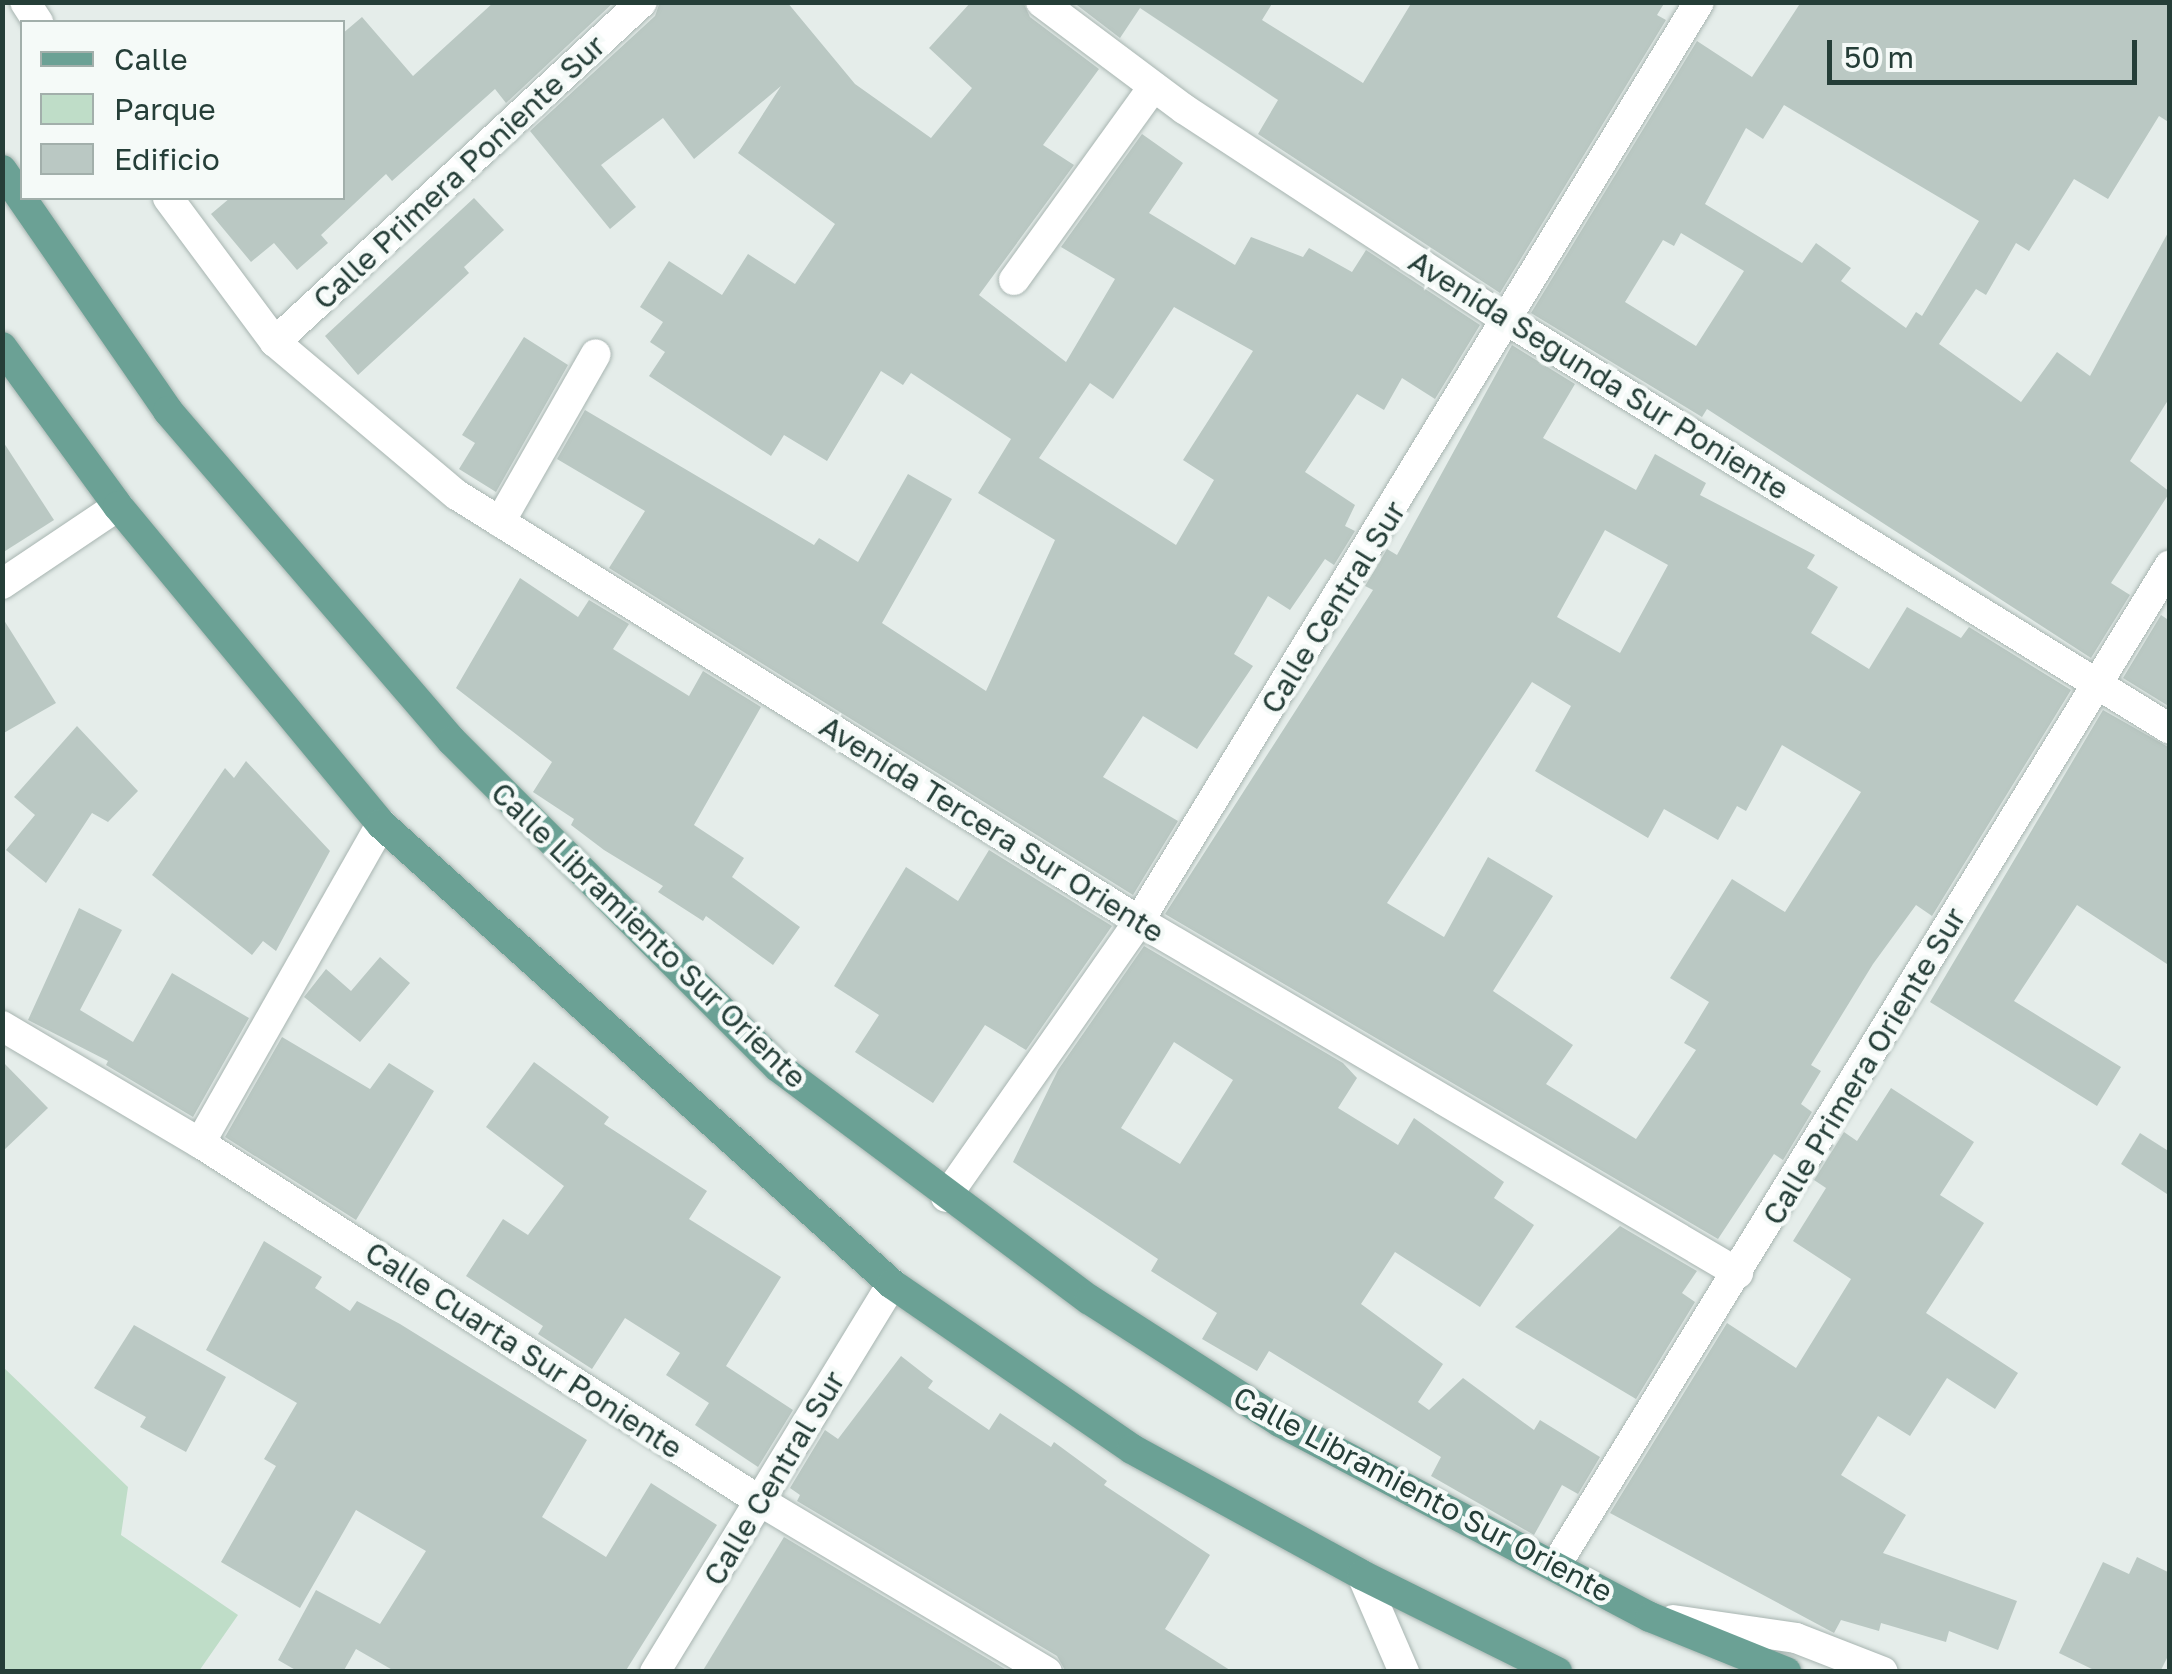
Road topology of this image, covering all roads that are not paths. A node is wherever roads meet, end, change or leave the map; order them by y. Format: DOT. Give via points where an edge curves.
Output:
graph roads {
  1 [pos="642,2"];
  2 [pos="1041,2"];
  3 [pos="1699,2"];
  4 [pos="1154,86"];
  5 [pos="2,170"];
  6 [pos="20,196"];
  7 [pos="23,200"];
  8 [pos="169,200"];
  9 [pos="1014,280"];
  10 [pos="1510,322"];
  11 [pos="275,342"];
  12 [pos="2,348"];
  13 [pos="596,354"];
  14 [pos="118,506"];
  15 [pos="500,522"];
  16 [pos="2170,565"];
  17 [pos="2,584"];
  18 [pos="2097,684"];
  19 [pos="2170,730"];
  20 [pos="380,824"];
  21 [pos="1139,920"];
  22 [pos="2,1026"];
  23 [pos="200,1143"];
  24 [pos="946,1197"];
  25 [pos="1738,1273"];
  26 [pos="892,1284"];
  27 [pos="760,1501"];
  28 [pos="1556,1565"];
  29 [pos="1362,1575"];
  30 [pos="1650,1616"];
  31 [pos="656,1672"];
  32 [pos="1048,1672"];
  33 [pos="1404,1672"];
  34 [pos="1557,1672"];
  35 [pos="1786,1672"];
  36 [pos="1883,1672"];
  1 -- 11 [label="street, Calle Primera Poniente Sur"];
  2 -- 4 [label="street, Avenida Segunda Sur Poniente"];
  3 -- 10 [label="street, Calle Central Sur"];
  4 -- 9 [label="street"];
  4 -- 10 [label="street, Avenida Segunda Sur Poniente"];
  5 -- 6 [label="main road, Calle Libramiento Sur Oriente"];
  7 -- 24 [label="main road, Calle Libramiento Sur Oriente" via="168,411 452,741 778,1067"];
  8 -- 11 [label="street, Avenida Tercera Sur Oriente"];
  10 -- 18 [label="street, Avenida Segunda Sur Poniente"];
  10 -- 21 [label="street, Calle Central Sur"];
  11 -- 15 [label="street, Avenida Tercera Sur Oriente" via="457,495"];
  12 -- 14 [label="main road"];
  13 -- 15 [label="street"];
  14 -- 17 [label="street"];
  14 -- 20 [label="main road"];
  15 -- 21 [label="street, Avenida Tercera Sur Oriente"];
  16 -- 18 [label="street, Calle Primera Oriente Sur"];
  18 -- 19 [label="street, Avenida Segunda Sur Poniente"];
  18 -- 25 [label="street, Calle Primera Oriente Sur"];
  20 -- 23 [label="street"];
  20 -- 26 [label="main road"];
  21 -- 24 [label="street, Calle Central Sur"];
  21 -- 25 [label="street, Avenida Tercera Sur Oriente"];
  22 -- 23 [label="street, Calle Cuarta Sur Poniente"];
  23 -- 27 [label="street, Calle Cuarta Sur Poniente"];
  24 -- 28 [label="main road, Calle Libramiento Sur Oriente" via="1280,1422"];
  25 -- 28 [label="street, Calle Primera Oriente Sur"];
  26 -- 27 [label="street, Calle Central Sur"];
  26 -- 29 [label="main road" via="1132,1449"];
  27 -- 31 [label="street, Calle Central Sur"];
  27 -- 32 [label="street, Calle Cuarta Sur Poniente"];
  28 -- 30 [label="main road, Calle Libramiento Sur Oriente"];
  29 -- 33 [label="street"];
  29 -- 34 [label="main road"];
  30 -- 35 [label="main road, Calle Libramiento Sur Oriente"];
  30 -- 36 [label="street" via="1796,1638"];
}
